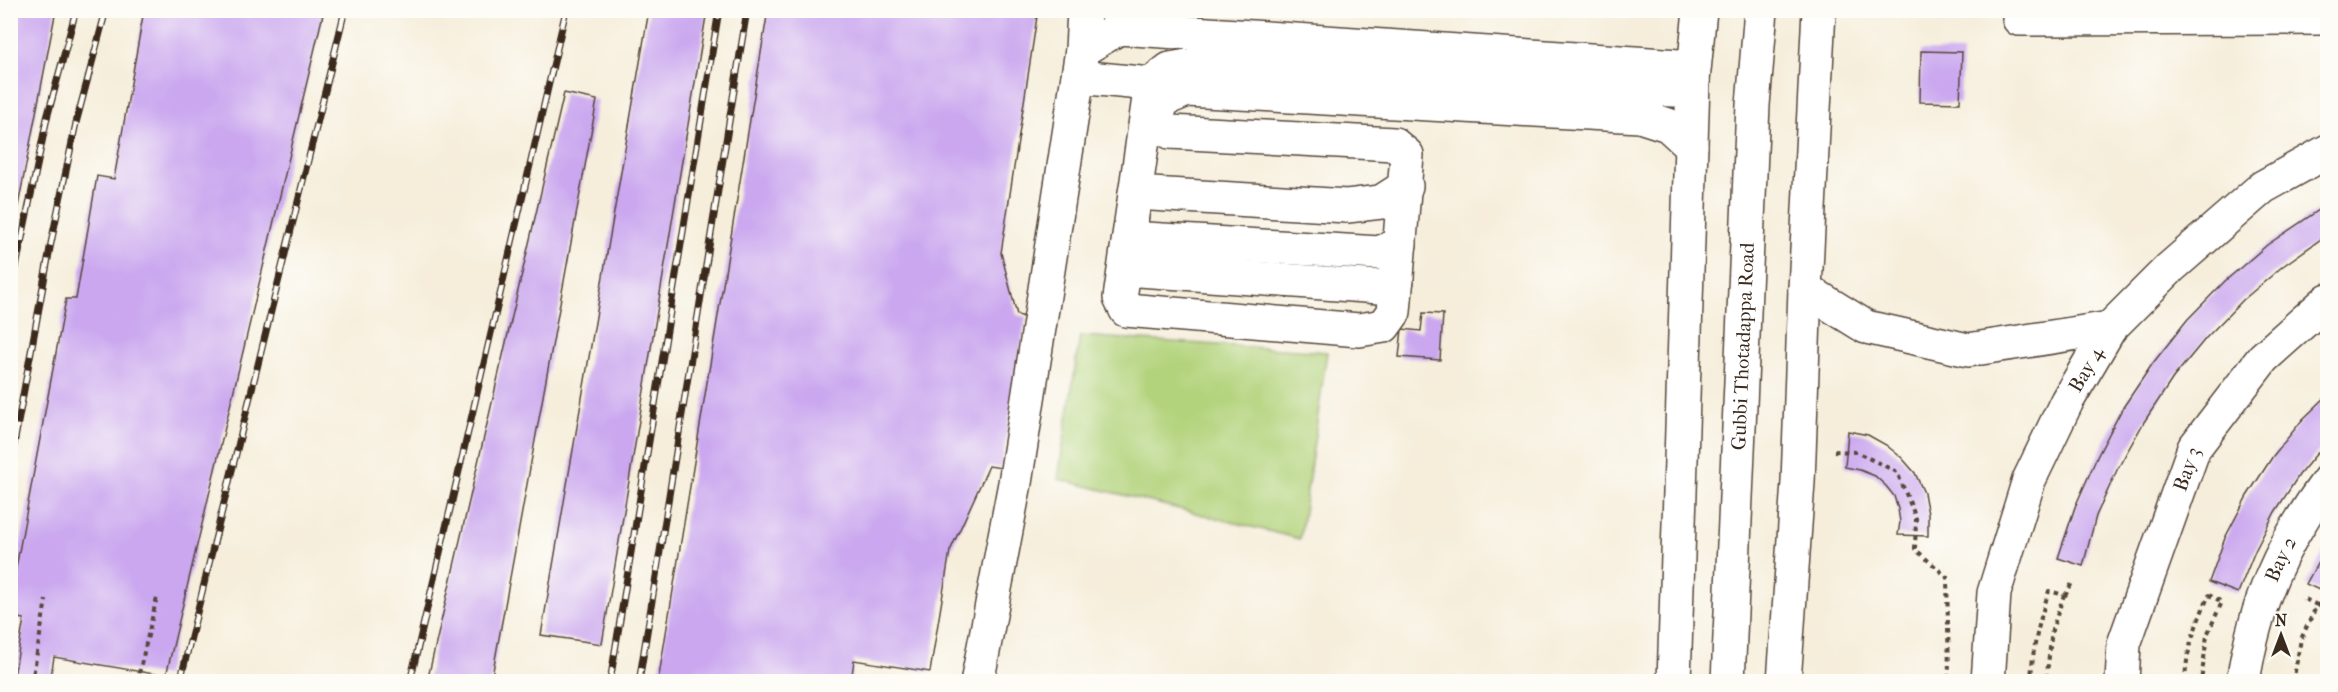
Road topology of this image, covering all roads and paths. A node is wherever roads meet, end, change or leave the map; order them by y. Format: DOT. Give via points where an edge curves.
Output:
graph roads {
  1 [pos="1084,10"];
  2 [pos="1700,10"];
  3 [pos="1761,10"];
  4 [pos="1819,10"];
  5 [pos="2019,10"];
  6 [pos="2328,18"];
  7 [pos="1080,63"];
  8 [pos="1694,74"];
  9 [pos="1152,84"];
  10 [pos="1691,146"];
  11 [pos="2328,151"];
  12 [pos="1406,186"];
  13 [pos="1135,194"];
  14 [pos="1400,244"];
  15 [pos="1127,254"];
  16 [pos="1397,280"];
  17 [pos="1804,289"];
  18 [pos="2328,300"];
  19 [pos="2110,328"];
  20 [pos="1831,450"];
  21 [pos="2328,480"];
  22 [pos="2073,581"];
  23 [pos="2328,592"];
  24 [pos="2226,596"];
  25 [pos="157,597"];
  26 [pos="2303,598"];
  27 [pos="46,600"];
  28 [pos="32,681"];
  29 [pos="137,681"];
  30 [pos="981,681"];
  31 [pos="1674,681"];
  32 [pos="1728,681"];
  33 [pos="1784,681"];
  34 [pos="1949,681"];
  35 [pos="1988,681"];
  36 [pos="2031,681"];
  37 [pos="2047,681"];
  38 [pos="2122,681"];
  39 [pos="2185,681"];
  40 [pos="2201,681"];
  41 [pos="2243,681"];
  42 [pos="2294,681"];
  1 -- 7 [label="main road"];
  2 -- 8 [label="main road"];
  3 -- 32 [label="main road, Gubbi Thotadappa Road" via="1753,105"];
  4 -- 17 [label="main road"];
  5 -- 6 [label="main road" via="2019,19"];
  7 -- 8 [label="main road" via="1119,28"];
  7 -- 9 [label="main road"];
  7 -- 30 [label="main road" via="1014,483 978,678"];
  8 -- 9 [label="main road" via="1674,90 1193,65 1170,69"];
  8 -- 10 [label="main road"];
  9 -- 13 [label="main road"];
  10 -- 12 [label="main road" via="1668,125 1640,116 1186,90 1163,100 1155,123 1170,132 1394,144 1407,154"];
  10 -- 31 [label="main road"];
  11 -- 19 [label="main road, Bay 4" via="2263,187 2170,268"];
  12 -- 13 [label="main road" via="1381,202 1347,206"];
  12 -- 14 [label="main road"];
  13 -- 15 [label="main road"];
  14 -- 15 [label="main road" via="1378,253"];
  14 -- 16 [label="main road"];
  15 -- 16 [label="main road" via="1380,287"];
  15 -- 16 [label="main road" via="1120,298 1126,310 1359,330 1384,326 1394,312"];
  17 -- 19 [label="main road" via="1866,327 1968,350"];
  17 -- 33 [label="main road" via="1798,482"];
  18 -- 38 [label="main road, Bay 3" via="2263,358 2194,448 2124,644"];
  19 -- 35 [label="main road, Bay 4" via="2067,401 2029,480 1994,593"];
  20 -- 34 [label="path" via="1856,452 1897,472 1917,518 1915,549 1947,577"];
  21 -- 41 [label="main road, Bay 2" via="2283,549 2265,591"];
  22 -- 37 [label="path" via="2053,631"];
  23 -- 42 [label="path" via="2302,639"];
  24 -- 40 [label="path" via="2208,636"];
  25 -- 29 [label="path"];
  26 -- 42 [label="path" via="2317,605 2301,639"];
  27 -- 28 [label="path"];
  36 -- 37 [label="path" via="2038,625 2049,591 2064,595 2052,630"];
  39 -- 40 [label="path" via="2193,630 2209,595 2222,602 2207,636"];
}
